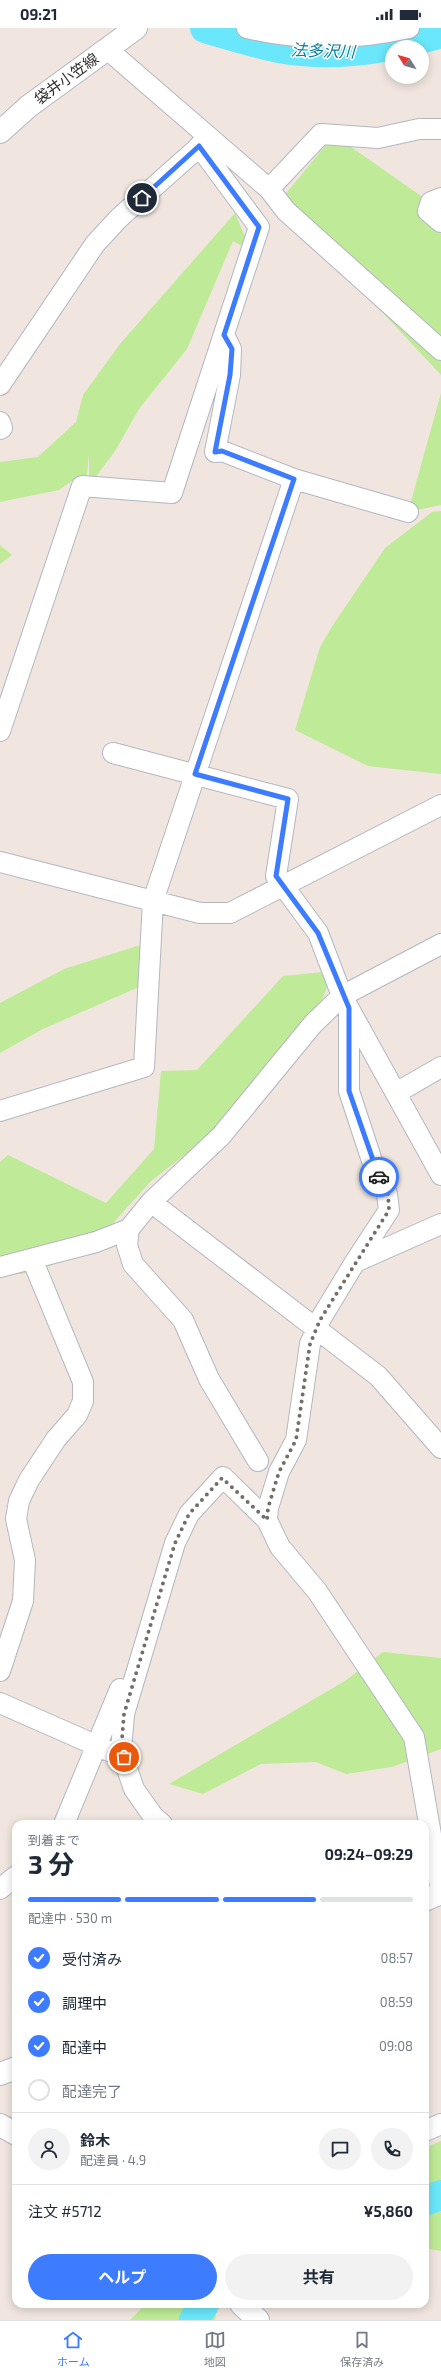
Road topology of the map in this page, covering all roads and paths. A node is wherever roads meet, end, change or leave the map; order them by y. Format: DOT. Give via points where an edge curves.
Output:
graph roads {
  1 [pos="136,28"];
  2 [pos="247,28"];
  3 [pos="409,28"];
  4 [pos="107,49"];
  5 [pos="441,129"];
  6 [pos="0,132"];
  7 [pos="204,142"];
  8 [pos="269,189"];
  9 [pos="441,198"];
  10 [pos="441,222"];
  11 [pos="224,335"];
  12 [pos="441,350"];
  13 [pos="0,385"];
  14 [pos="0,422"];
  15 [pos="0,429"];
  16 [pos="294,479"];
  17 [pos="408,512"];
  18 [pos="0,731"];
  19 [pos="113,752"];
  20 [pos="195,774"];
  21 [pos="441,805"];
  22 [pos="0,862"];
  23 [pos="283,885"];
  24 [pos="152,901"];
  25 [pos="441,944"];
  26 [pos="345,1002"];
  27 [pos="441,1067"];
  28 [pos="396,1093"];
  29 [pos="0,1112"];
  30 [pos="441,1175"];
  31 [pos="151,1202"];
  32 [pos="441,1224"];
  33 [pos="129,1229"];
  34 [pos="32,1259"];
  35 [pos="355,1262"];
  36 [pos="0,1267"];
  37 [pos="316,1330"];
  38 [pos="441,1448"];
  39 [pos="258,1461"];
  40 [pos="267,1520"];
  41 [pos="0,1671"];
  42 [pos="130,1694"];
  43 [pos="0,1703"];
  44 [pos="97,1746"];
  45 [pos="124,1757"];
  46 [pos="66,1820"];
  47 [pos="158,1820"];
  48 [pos="428,1820"];
  49 [pos="429,1823"];
  50 [pos="12,1879"];
  51 [pos="0,1889"];
  52 [pos="441,1892"];
  53 [pos="429,1898"];
  54 [pos="12,2070"];
  55 [pos="0,2074"];
  56 [pos="441,2124"];
  57 [pos="0,2125"];
  58 [pos="429,2129"];
  59 [pos="12,2132"];
  60 [pos="245,2308"];
  61 [pos="258,2320"];
  1 -- 4 [label="main road, 袋井小笠線"];
  2 -- 3 [label="street" via="279,36 331,38"];
  4 -- 6 [label="main road, 袋井小笠線" via="28,106"];
  4 -- 7 [label="street"];
  5 -- 8 [label="street" via="419,129 378,138 321,134"];
  7 -- 8 [label="street"];
  7 -- 11 [label="street" via="259,227"];
  7 -- 13 [label="street" via="119,218 95,244"];
  8 -- 12 [label="street" via="286,211"];
  9 -- 10 [label="street" via="431,202 428,211"];
  11 -- 16 [label="street" via="232,349 230,375 215,452 222,451"];
  11 -- 18 [label="street" via="172,493 82,486"];
  14 -- 15 [label="street"];
  16 -- 17 [label="street"];
  16 -- 20 [label="street"];
  19 -- 20 [label="street"];
  20 -- 23 [label="street" via="288,799 276,876"];
  20 -- 24 [label="street"];
  21 -- 23 [label="street"];
  22 -- 24 [label="street"];
  23 -- 24 [label="street" via="230,913 200,913"];
  23 -- 26 [label="street" via="318,933"];
  24 -- 29 [label="street" via="144,1067"];
  25 -- 26 [label="street"];
  26 -- 28 [label="street"];
  26 -- 31 [label="street" via="313,1024 220,1136"];
  26 -- 35 [label="street" via="349,1091 373,1164 388,1194 389,1210"];
  27 -- 28 [label="street"];
  28 -- 30 [label="street"];
  31 -- 33 [label="street"];
  31 -- 37 [label="street"];
  32 -- 35 [label="street"];
  33 -- 34 [label="street" via="96,1242"];
  33 -- 39 [label="street" via="127,1245 133,1264 183,1320 209,1379"];
  34 -- 36 [label="street"];
  34 -- 41 [label="street" via="83,1382 83,1401 77,1415 56,1439 29,1480 19,1501 16,1519 25,1560 23,1601"];
  35 -- 37 [label="street"];
  37 -- 38 [label="street" via="378,1376"];
  37 -- 40 [label="street" via="310,1344 296,1440 279,1472"];
  40 -- 42 [label="street" via="222,1478 189,1514 175,1543"];
  40 -- 48 [label="street" via="280,1547 317,1591 414,1737"];
  42 -- 44 [label="street" via="120,1689"];
  42 -- 45 [label="street" via="124,1714 121,1751"];
  43 -- 44 [label="street"];
  44 -- 45 [label="street"];
  44 -- 46 [label="street"];
  45 -- 47 [label="street" via="134,1789"];
  49 -- 52 [label="street"];
  50 -- 51 [label="street"];
  52 -- 53 [label="main road"];
  54 -- 55 [label="main road"];
  56 -- 58 [label="street"];
  57 -- 59 [label="main road"];
  60 -- 61 [label="main road"];
}
